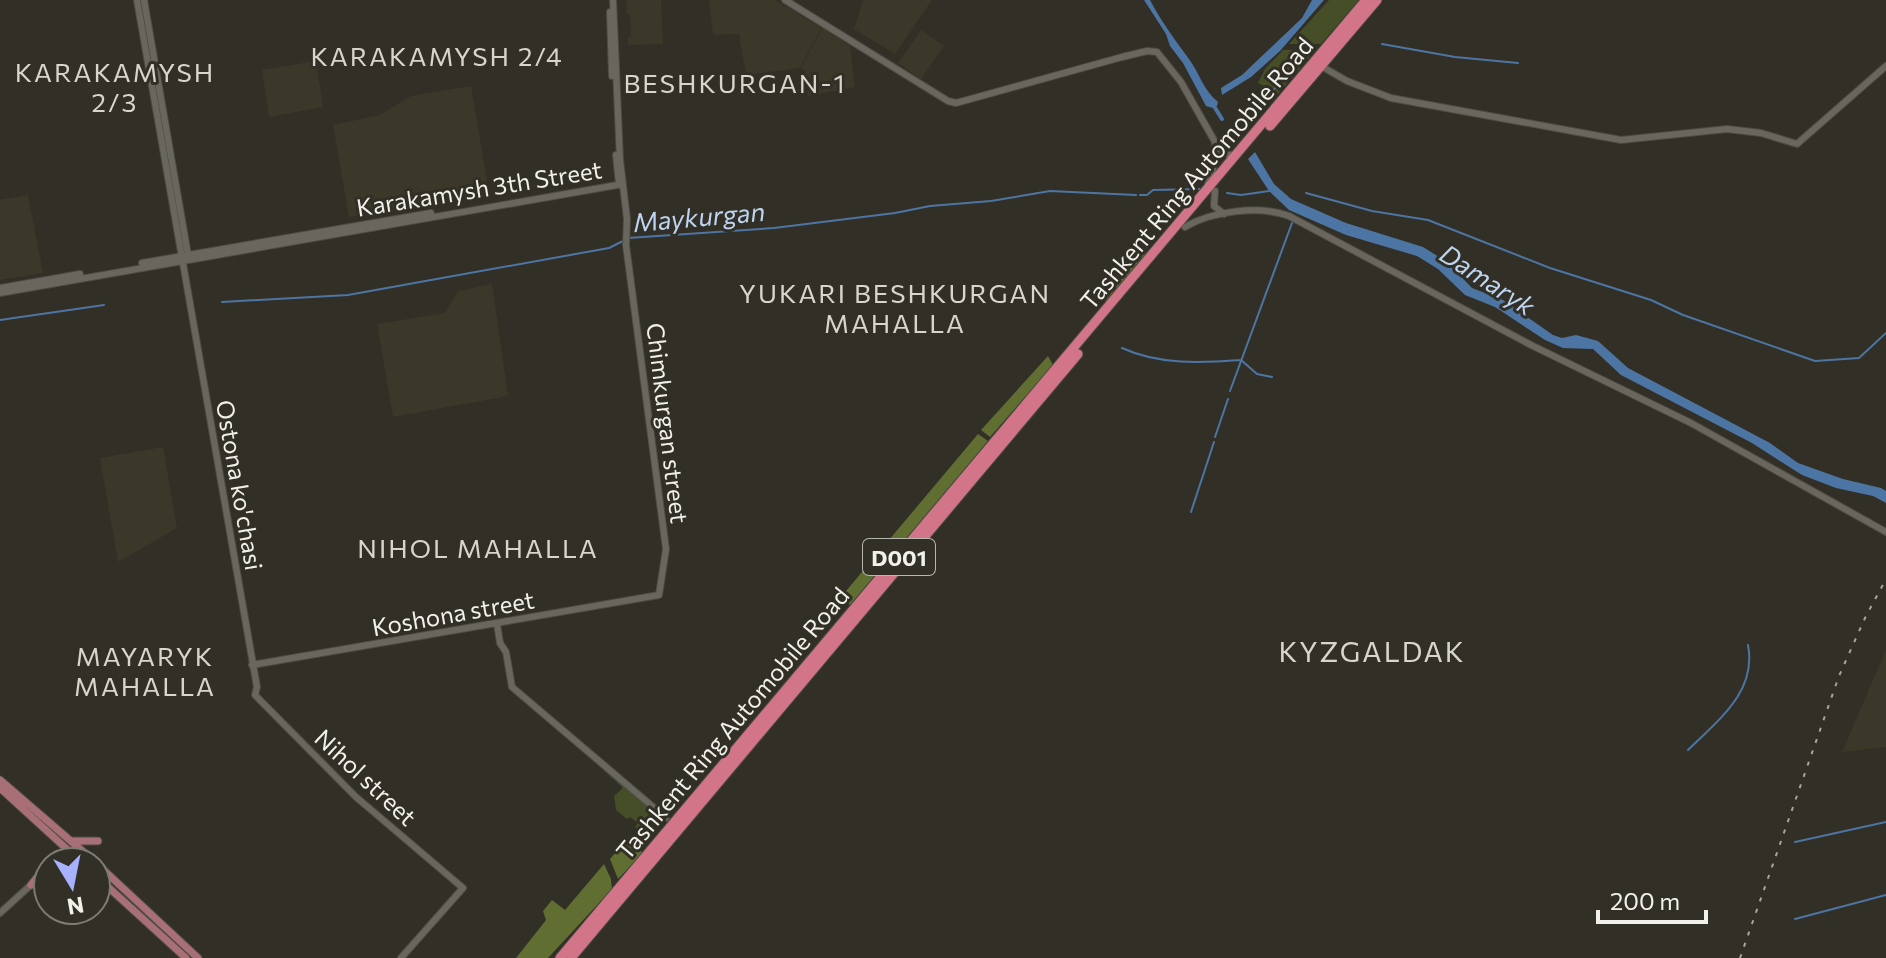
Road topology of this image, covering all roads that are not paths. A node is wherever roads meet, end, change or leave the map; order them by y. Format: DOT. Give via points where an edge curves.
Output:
graph roads {
  1 [pos="137,0"];
  2 [pos="144,0"];
  3 [pos="611,0"];
  4 [pos="785,0"];
  5 [pos="1373,0"];
  6 [pos="142,10"];
  7 [pos="1329,56"];
  8 [pos="1318,64"];
  9 [pos="1886,66"];
  10 [pos="1335,76"];
  11 [pos="1311,78"];
  12 [pos="1215,140"];
  13 [pos="1253,142"];
  14 [pos="1240,157"];
  15 [pos="621,184"];
  16 [pos="1215,191"];
  17 [pos="1203,197"];
  18 [pos="1228,214"];
  19 [pos="1185,227"];
  20 [pos="1162,249"];
  21 [pos="185,257"];
  22 [pos="0,290"];
  23 [pos="1886,532"];
  24 [pos="659,595"];
  25 [pos="497,624"];
  26 [pos="252,665"];
  27 [pos="257,687"];
  28 [pos="727,766"];
  29 [pos="0,780"];
  30 [pos="0,788"];
  31 [pos="11,793"];
  32 [pos="18,804"];
  33 [pos="679,817"];
  34 [pos="666,818"];
  35 [pos="45,829"];
  36 [pos="667,832"];
  37 [pos="98,841"];
  38 [pos="56,846"];
  39 [pos="66,846"];
  40 [pos="68,846"];
  41 [pos="68,846"];
  42 [pos="81,846"];
  43 [pos="112,878"];
  44 [pos="31,885"];
  45 [pos="112,885"];
  46 [pos="112,889"];
  47 [pos="126,903"];
  48 [pos="142,907"];
  49 [pos="0,913"];
  50 [pos="162,925"];
  51 [pos="163,937"];
  52 [pos="566,957"];
  53 [pos="186,958"];
  54 [pos="196,958"];
  55 [pos="401,958"];
  1 -- 6 [label="street"];
  2 -- 6 [label="street"];
  3 -- 15 [label="street, Chimkurgan street"];
  4 -- 12 [label="street" via="952,102 1155,51 1170,65"];
  5 -- 7 [label="highway, Tashkent Ring Automobile Road / D001"];
  5 -- 8 [label="highway, Tashkent Ring Automobile Road / D001"];
  6 -- 21 [label="street, Ostona ko'chasi"];
  7 -- 8 [label="highway, Tashkent Ring Automobile Road / D001"];
  7 -- 10 [label="street"];
  8 -- 10 [label="street"];
  8 -- 11 [label="highway, Tashkent Ring Automobile Road / D001"];
  8 -- 13 [label="highway, Tashkent Ring Automobile Road / D001"];
  9 -- 10 [label="street" via="1797,144 1727,129 1621,140 1412,103"];
  10 -- 11 [label="street"];
  11 -- 13 [label="highway, Tashkent Ring Automobile Road / D001"];
  12 -- 14 [label="street" via="1225,154"];
  12 -- 17 [label="street" via="1213,170"];
  13 -- 14 [label="highway, Tashkent Ring Automobile Road / D001"];
  14 -- 16 [label="highway, Tashkent Ring Automobile Road / D001"];
  14 -- 17 [label="highway, Tashkent Ring Automobile Road / D001"];
  15 -- 21 [label="street, Karakamysh 3th Street"];
  15 -- 24 [label="street, Chimkurgan street" via="666,549"];
  16 -- 18 [label="street" via="1214,208"];
  16 -- 19 [label="highway, Tashkent Ring Automobile Road / D001"];
  17 -- 20 [label="highway, Tashkent Ring Automobile Road / D001"];
  18 -- 19 [label="street"];
  18 -- 23 [label="street" via="1263,210 1289,216 1677,416"];
  19 -- 20 [label="highway, Tashkent Ring Automobile Road / D001"];
  20 -- 28 [label="highway, Tashkent Ring Automobile Road / D001"];
  21 -- 22 [label="street, Karakamysh 3th Street"];
  21 -- 26 [label="street, Ostona ko'chasi"];
  24 -- 25 [label="street, Koshona street"];
  25 -- 26 [label="street, Koshona street"];
  25 -- 34 [label="street" via="512,687"];
  26 -- 27 [label="street, Ostona ko'chasi"];
  27 -- 55 [label="street, Nihol street" via="255,696 356,797 463,888"];
  28 -- 33 [label="highway, Tashkent Ring Automobile Road / D001"];
  28 -- 52 [label="highway, Tashkent Ring Automobile Road / D001"];
  29 -- 31 [label="main road"];
  30 -- 31 [label="main road"];
  31 -- 32 [label="main road"];
  31 -- 40 [label="main road"];
  32 -- 35 [label="main road"];
  32 -- 41 [label="main road"];
  33 -- 34 [label="highway"];
  33 -- 36 [label="highway, Tashkent Ring Automobile Road / D001"];
  34 -- 36 [label="highway"];
  35 -- 38 [label="main road"];
  35 -- 39 [label="main road"];
  36 -- 52 [label="highway, Tashkent Ring Automobile Road / D001"];
  37 -- 42 [label="main road"];
  43 -- 48 [label="main road"];
  44 -- 49 [label="street"];
  45 -- 48 [label="main road"];
  46 -- 47 [label="main road"];
  47 -- 50 [label="main road" via="157,927"];
  47 -- 51 [label="main road"];
  48 -- 50 [label="main road"];
  50 -- 54 [label="main road"];
  51 -- 53 [label="main road"];
  51 -- 54 [label="main road"];
}
